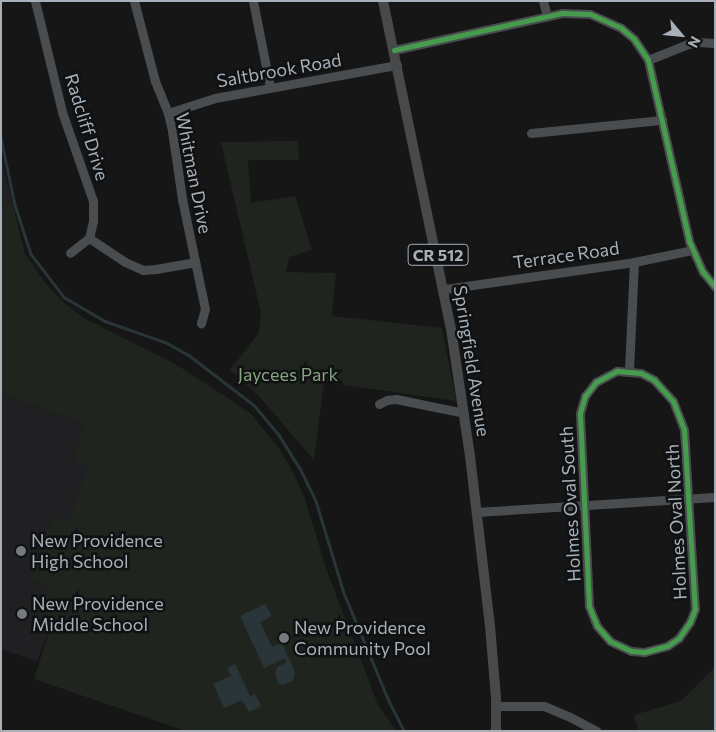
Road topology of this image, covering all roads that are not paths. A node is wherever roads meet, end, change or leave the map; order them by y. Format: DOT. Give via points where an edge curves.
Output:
graph roads {
  1 [pos="35,1"];
  2 [pos="134,1"];
  3 [pos="253,1"];
  4 [pos="383,1"];
  5 [pos="543,1"];
  6 [pos="547,16"];
  7 [pos="715,43"];
  8 [pos="394,50"];
  9 [pos="648,60"];
  10 [pos="397,65"];
  11 [pos="270,87"];
  12 [pos="168,113"];
  13 [pos="662,120"];
  14 [pos="531,133"];
  15 [pos="89,238"];
  16 [pos="692,250"];
  17 [pos="70,253"];
  18 [pos="195,262"];
  19 [pos="634,262"];
  20 [pos="715,287"];
  21 [pos="445,289"];
  22 [pos="201,323"];
  23 [pos="629,371"];
  24 [pos="379,404"];
  25 [pos="464,412"];
  26 [pos="688,497"];
  27 [pos="715,497"];
  28 [pos="584,506"];
  29 [pos="476,512"];
  30 [pos="589,606"];
  31 [pos="496,706"];
  32 [pos="496,731"];
  33 [pos="596,731"];
  1 -- 15 [label="street, Radcliff Drive" via="62,112 93,201 94,222"];
  2 -- 12 [label="street, Whitman Drive" via="155,81"];
  3 -- 11 [label="street"];
  4 -- 8 [label="main road, Springfield Avenue / CR 512"];
  5 -- 6 [label="street"];
  6 -- 8 [label="street"];
  6 -- 9 [label="street" via="578,12 599,17 628,34"];
  7 -- 9 [label="street" via="688,44"];
  8 -- 10 [label="main road, Springfield Avenue / CR 512"];
  9 -- 13 [label="street"];
  10 -- 11 [label="street, Saltbrook Road"];
  10 -- 21 [label="main road, Springfield Avenue / CR 512"];
  11 -- 12 [label="street, Saltbrook Road" via="215,98"];
  12 -- 18 [label="street, Whitman Drive"];
  13 -- 14 [label="street"];
  13 -- 16 [label="street"];
  15 -- 17 [label="street"];
  15 -- 18 [label="street" via="143,270"];
  16 -- 19 [label="street, Terrace Road"];
  16 -- 20 [label="street"];
  18 -- 22 [label="street, Whitman Drive" via="205,309"];
  19 -- 21 [label="street, Terrace Road"];
  19 -- 23 [label="street"];
  21 -- 25 [label="main road, Springfield Avenue / CR 512"];
  23 -- 26 [label="street, Holmes Oval North" via="654,380 669,395 679,414 684,430"];
  23 -- 28 [label="street, Holmes Oval South" via="617,371 603,377 588,392 582,405"];
  24 -- 25 [label="street" via="396,399"];
  25 -- 29 [label="main road, Springfield Avenue / CR 512"];
  26 -- 27 [label="street"];
  26 -- 28 [label="street"];
  26 -- 30 [label="street, Holmes Oval North" via="695,609 679,638 655,650 632,651 611,642 603,634 591,616"];
  28 -- 29 [label="street"];
  28 -- 30 [label="street, Holmes Oval South"];
  29 -- 31 [label="main road, Springfield Avenue / CR 512"];
  31 -- 32 [label="main road, Springfield Avenue / CR 512"];
  31 -- 33 [label="street" via="544,706"];
}
